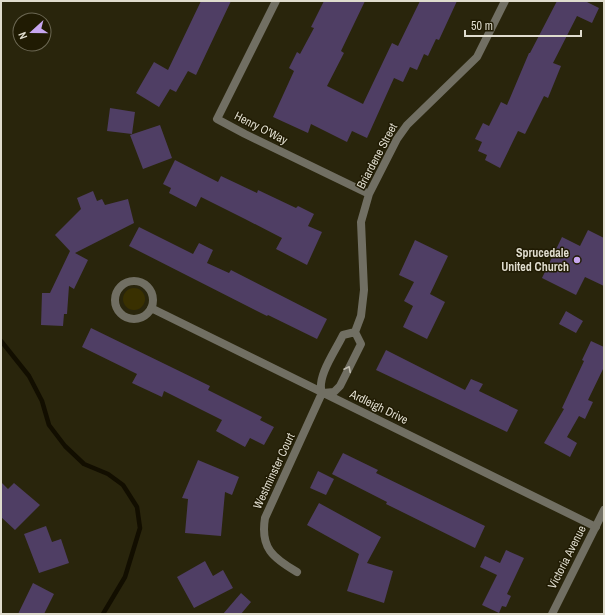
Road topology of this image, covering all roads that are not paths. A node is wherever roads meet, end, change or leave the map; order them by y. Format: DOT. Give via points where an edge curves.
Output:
graph roads {
  1 [pos="276,1"];
  2 [pos="505,1"];
  3 [pos="370,194"];
  4 [pos="151,308"];
  5 [pos="355,332"];
  6 [pos="322,393"];
  7 [pos="604,510"];
  8 [pos="596,527"];
  9 [pos="297,572"];
  10 [pos="552,614"];
  1 -- 3 [label="street, Henry O'Way" via="217,119"];
  2 -- 3 [label="street, Briardene Street" via="477,57 407,125 397,139"];
  3 -- 5 [label="street, Briardene Street" via="361,222 364,290 361,316"];
  4 -- 4 [label="street" via="153,297 143,282 125,283 117,292 116,303 126,317 143,317"];
  4 -- 6 [label="street, Ardleigh Drive"];
  5 -- 6 [label="street" via="344,335 322,376"];
  6 -- 5 [label="street, Briardene Street, one-way" via="334,392 340,386 361,344"];
  6 -- 8 [label="street, Ardleigh Drive"];
  6 -- 9 [label="street, Westminster Court" via="265,518 263,531 267,546 276,559"];
  7 -- 8 [label="street, Victoria Avenue"];
  8 -- 10 [label="street, Victoria Avenue"];
}
